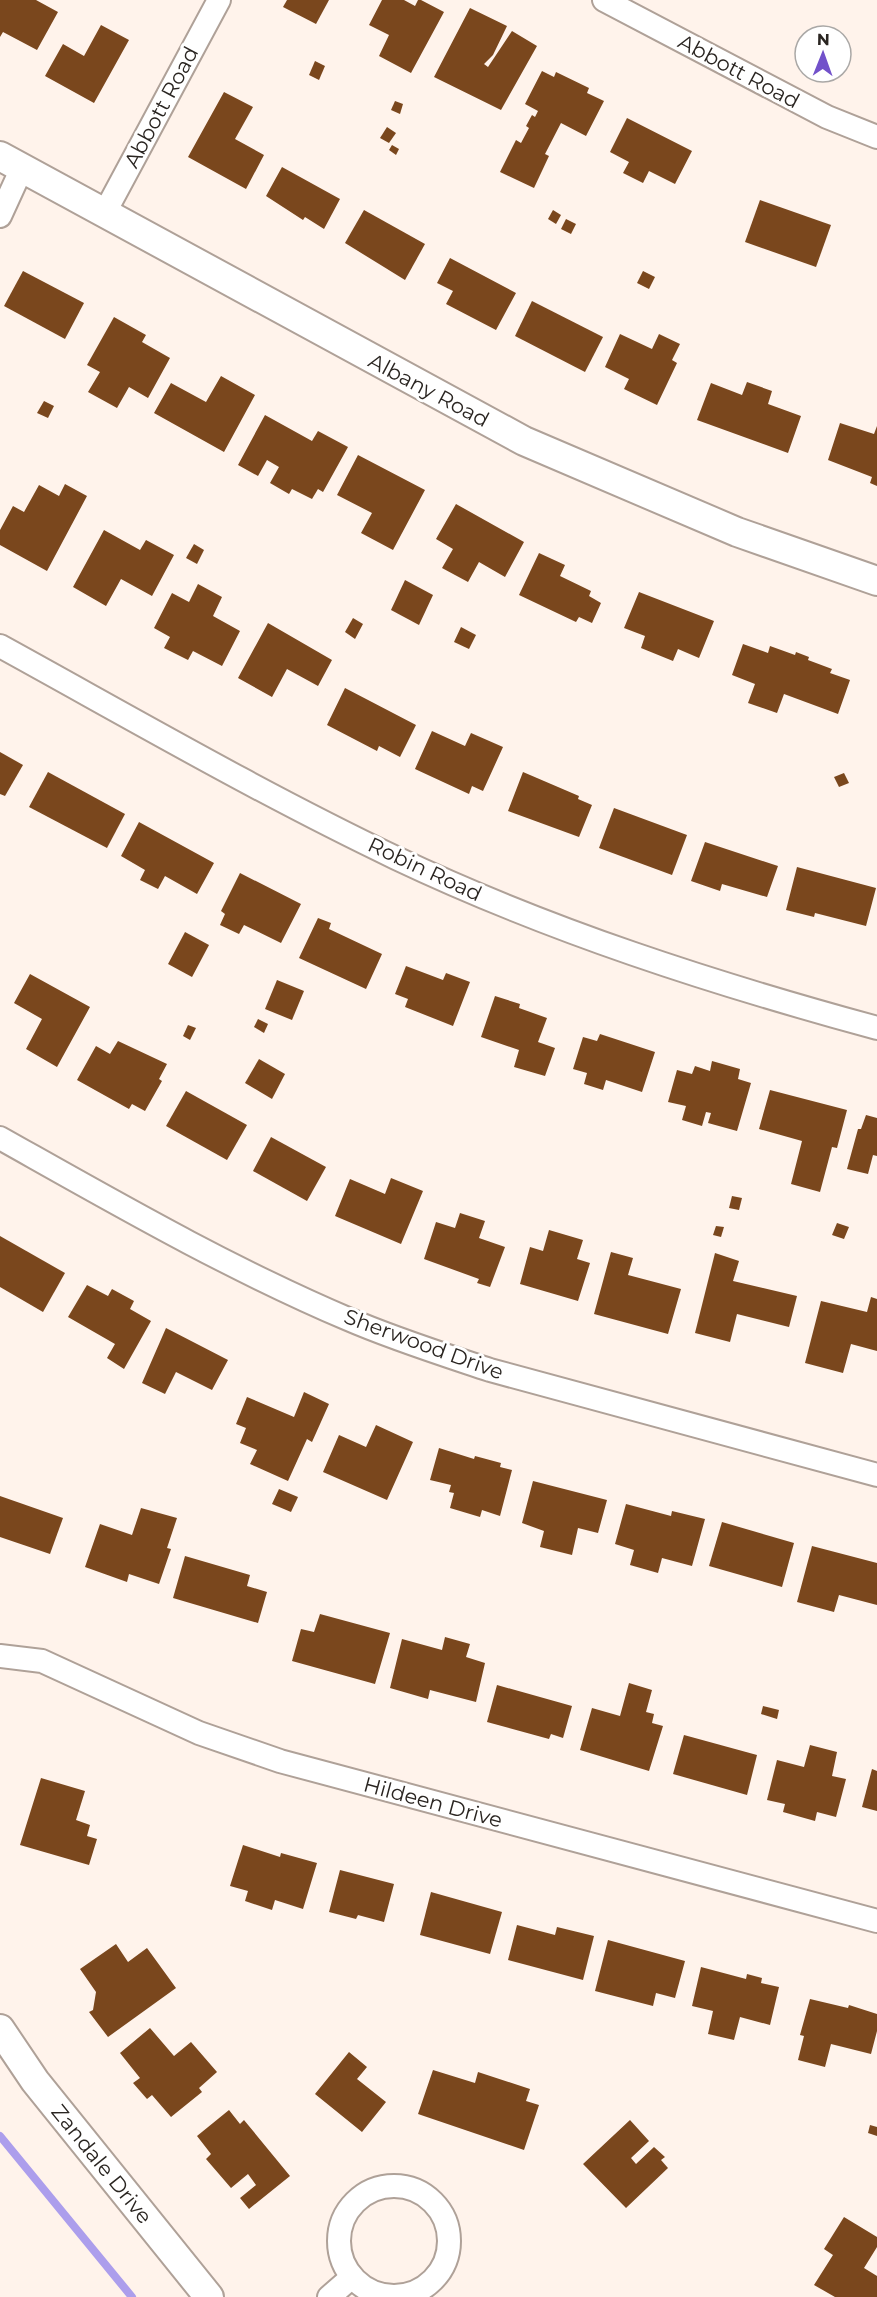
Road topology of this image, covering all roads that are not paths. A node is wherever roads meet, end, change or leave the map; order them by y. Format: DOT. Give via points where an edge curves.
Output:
graph roads {
  1 [pos="219,0"];
  2 [pos="604,0"];
  3 [pos="877,137"];
  4 [pos="11,162"];
  5 [pos="104,214"];
  6 [pos="0,216"];
  7 [pos="877,581"];
  8 [pos="0,646"];
  9 [pos="877,1028"];
  10 [pos="0,1138"];
  11 [pos="877,1475"];
  12 [pos="0,1656"];
  13 [pos="877,1921"];
  14 [pos="0,2029"];
  15 [pos="352,2277"];
  16 [pos="209,2297"];
  17 [pos="328,2297"];
  1 -- 5 [label="street, Abbott Road"];
  2 -- 3 [label="street, Abbott Road" via="827,117"];
  4 -- 5 [label="street, Albany Road"];
  4 -- 6 [label="street"];
  5 -- 7 [label="street, Albany Road" via="524,441 737,532"];
  8 -- 9 [label="street, Robin Road" via="272,796 501,904 654,963"];
  10 -- 11 [label="street, Sherwood Drive" via="168,1232 281,1289 430,1351"];
  12 -- 13 [label="street, Hildeen Drive" via="42,1661 199,1734 280,1761"];
  14 -- 16 [label="street, Zandale Drive" via="35,2080"];
  15 -- 15 [label="street" via="375,2292 401,2296 419,2290 444,2266 450,2248 443,2213 416,2189 398,2185 379,2187 362,2195 345,2216 339,2243 342,2261"];
  15 -- 17 [label="street"];
}
